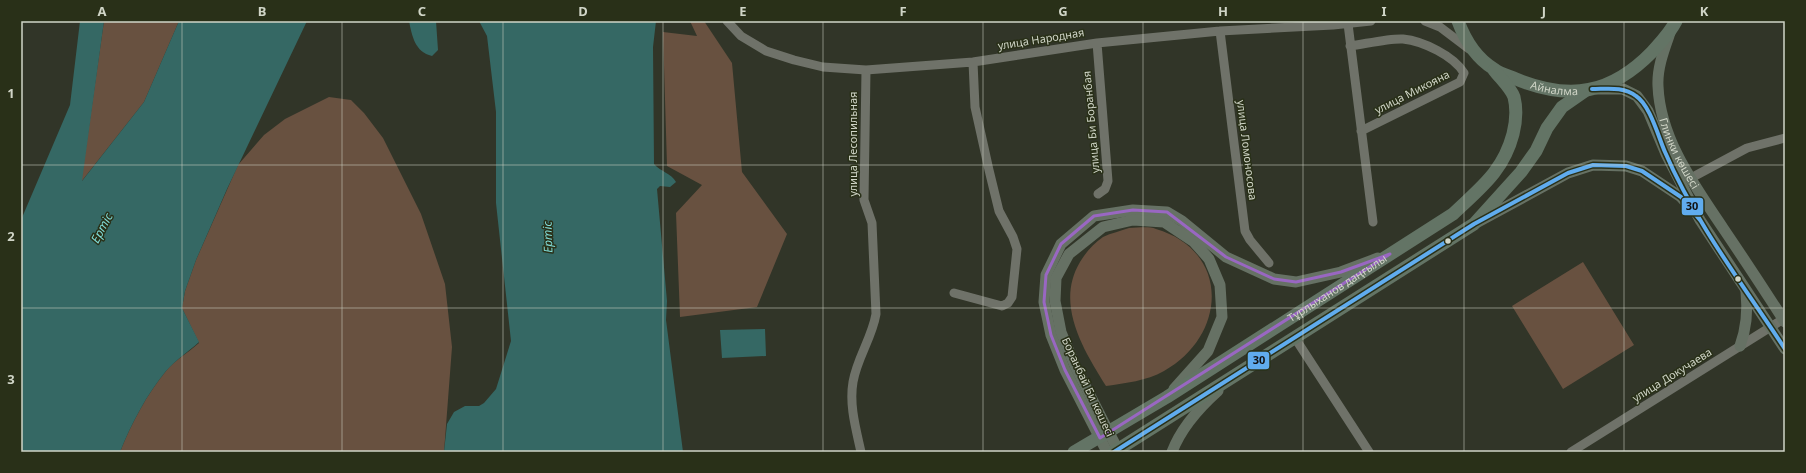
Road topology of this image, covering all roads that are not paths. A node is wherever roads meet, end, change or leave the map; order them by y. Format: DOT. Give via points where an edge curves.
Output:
graph roads {
  1 [pos="727,21"];
  2 [pos="1371,21"];
  3 [pos="1425,21"];
  4 [pos="1458,21"];
  5 [pos="1348,24"];
  6 [pos="1673,27"];
  7 [pos="1220,31"];
  8 [pos="1097,43"];
  9 [pos="1350,46"];
  10 [pos="1475,54"];
  11 [pos="974,62"];
  12 [pos="866,70"];
  13 [pos="1494,70"];
  14 [pos="1589,90"];
  15 [pos="1361,131"];
  16 [pos="1785,138"];
  17 [pos="1690,178"];
  18 [pos="1098,194"];
  19 [pos="1700,220"];
  20 [pos="1374,222"];
  21 [pos="1474,224"];
  22 [pos="1180,226"];
  23 [pos="1390,254"];
  24 [pos="1270,263"];
  25 [pos="1745,288"];
  26 [pos="954,293"];
  27 [pos="1784,320"];
  28 [pos="1771,326"];
  29 [pos="1295,338"];
  30 [pos="1740,346"];
  31 [pos="1785,348"];
  32 [pos="1238,373"];
  33 [pos="1167,397"];
  34 [pos="1080,449"];
  35 [pos="1119,450"];
  36 [pos="861,452"];
  37 [pos="1107,452"];
  38 [pos="1172,452"];
  39 [pos="1369,452"];
  40 [pos="1571,452"];
  1 -- 12 [label="street, улица Народная" via="741,36 766,51 823,67"];
  2 -- 5 [label="street, улица Народная"];
  3 -- 10 [label="street" via="1440,27"];
  4 -- 10 [label="highway, Айналма"];
  5 -- 7 [label="street, улица Народная"];
  5 -- 9 [label="street"];
  6 -- 14 [label="highway, Айналма" via="1632,71"];
  6 -- 17 [label="main road, Глинки көшесі" via="1661,58 1658,85 1662,114 1675,149"];
  7 -- 8 [label="street, улица Народная"];
  7 -- 24 [label="street, улица Ломоносова" via="1245,231"];
  8 -- 11 [label="street, улица Народная"];
  8 -- 18 [label="street, улица Би Боранбая" via="1108,181 1105,189"];
  9 -- 15 [label="street"];
  9 -- 15 [label="street, улица Микояна" via="1402,39 1422,44 1451,58 1460,65 1464,73 1460,82"];
  10 -- 13 [label="highway, Айналма"];
  11 -- 12 [label="street, улица Народная"];
  11 -- 26 [label="street" via="975,107 992,184 999,211 1017,249 1012,297 1008,303 1002,306"];
  12 -- 36 [label="street, улица Лесопильная" via="864,200 872,223 876,314 874,327 853,381 851,402"];
  13 -- 14 [label="highway, Айналма" via="1555,92"];
  13 -- 23 [label="highway, Тұрлыханов даңғылы" via="1514,97 1516,121 1503,162 1453,214"];
  14 -- 19 [label="main road, Глинки көшесі" via="1623,89 1637,96 1648,111 1666,154"];
  14 -- 21 [label="highway, Тұрлыханов даңғылы" via="1562,107 1521,172"];
  15 -- 20 [label="street"];
  16 -- 17 [label="street" via="1747,148"];
  17 -- 27 [label="main road, Глинки көшесі"];
  19 -- 21 [label="main road" via="1681,197 1652,176 1626,166 1593,166 1568,173"];
  19 -- 25 [label="main road, Глинки көшесі"];
  21 -- 29 [label="highway, Тұрлыханов даңғылы"];
  22 -- 23 [label="main road" via="1226,257 1274,279 1296,282 1341,272"];
  22 -- 33 [label="main road" via="1209,259 1220,285 1222,317 1208,351"];
  22 -- 35 [label="main road, Боранбай Би көшесі" via="1133,220 1103,227 1069,254 1056,278 1055,301 1061,332 1075,366"];
  22 -- 37 [label="main road, Боранбай Би көшесі" via="1167,212 1133,210 1094,216 1061,244 1046,275 1044,302 1051,335 1065,370"];
  23 -- 33 [label="highway, Тұрлыханов даңғылы"];
  25 -- 28 [label="main road, Глинки көшесі"];
  25 -- 30 [label="main road" via="1748,319"];
  27 -- 28 [label="street, улица Докучаева"];
  28 -- 30 [label="street, улица Докучаева"];
  28 -- 31 [label="main road, Глинки көшесі"];
  29 -- 32 [label="highway, Тұрлыханов даңғылы"];
  29 -- 39 [label="street"];
  30 -- 40 [label="street, улица Докучаева"];
  32 -- 35 [label="highway, Тұрлыханов даңғылы"];
  32 -- 38 [label="main road" via="1205,402 1187,424"];
  33 -- 34 [label="highway, Тұрлыханов даңғылы"];
}
